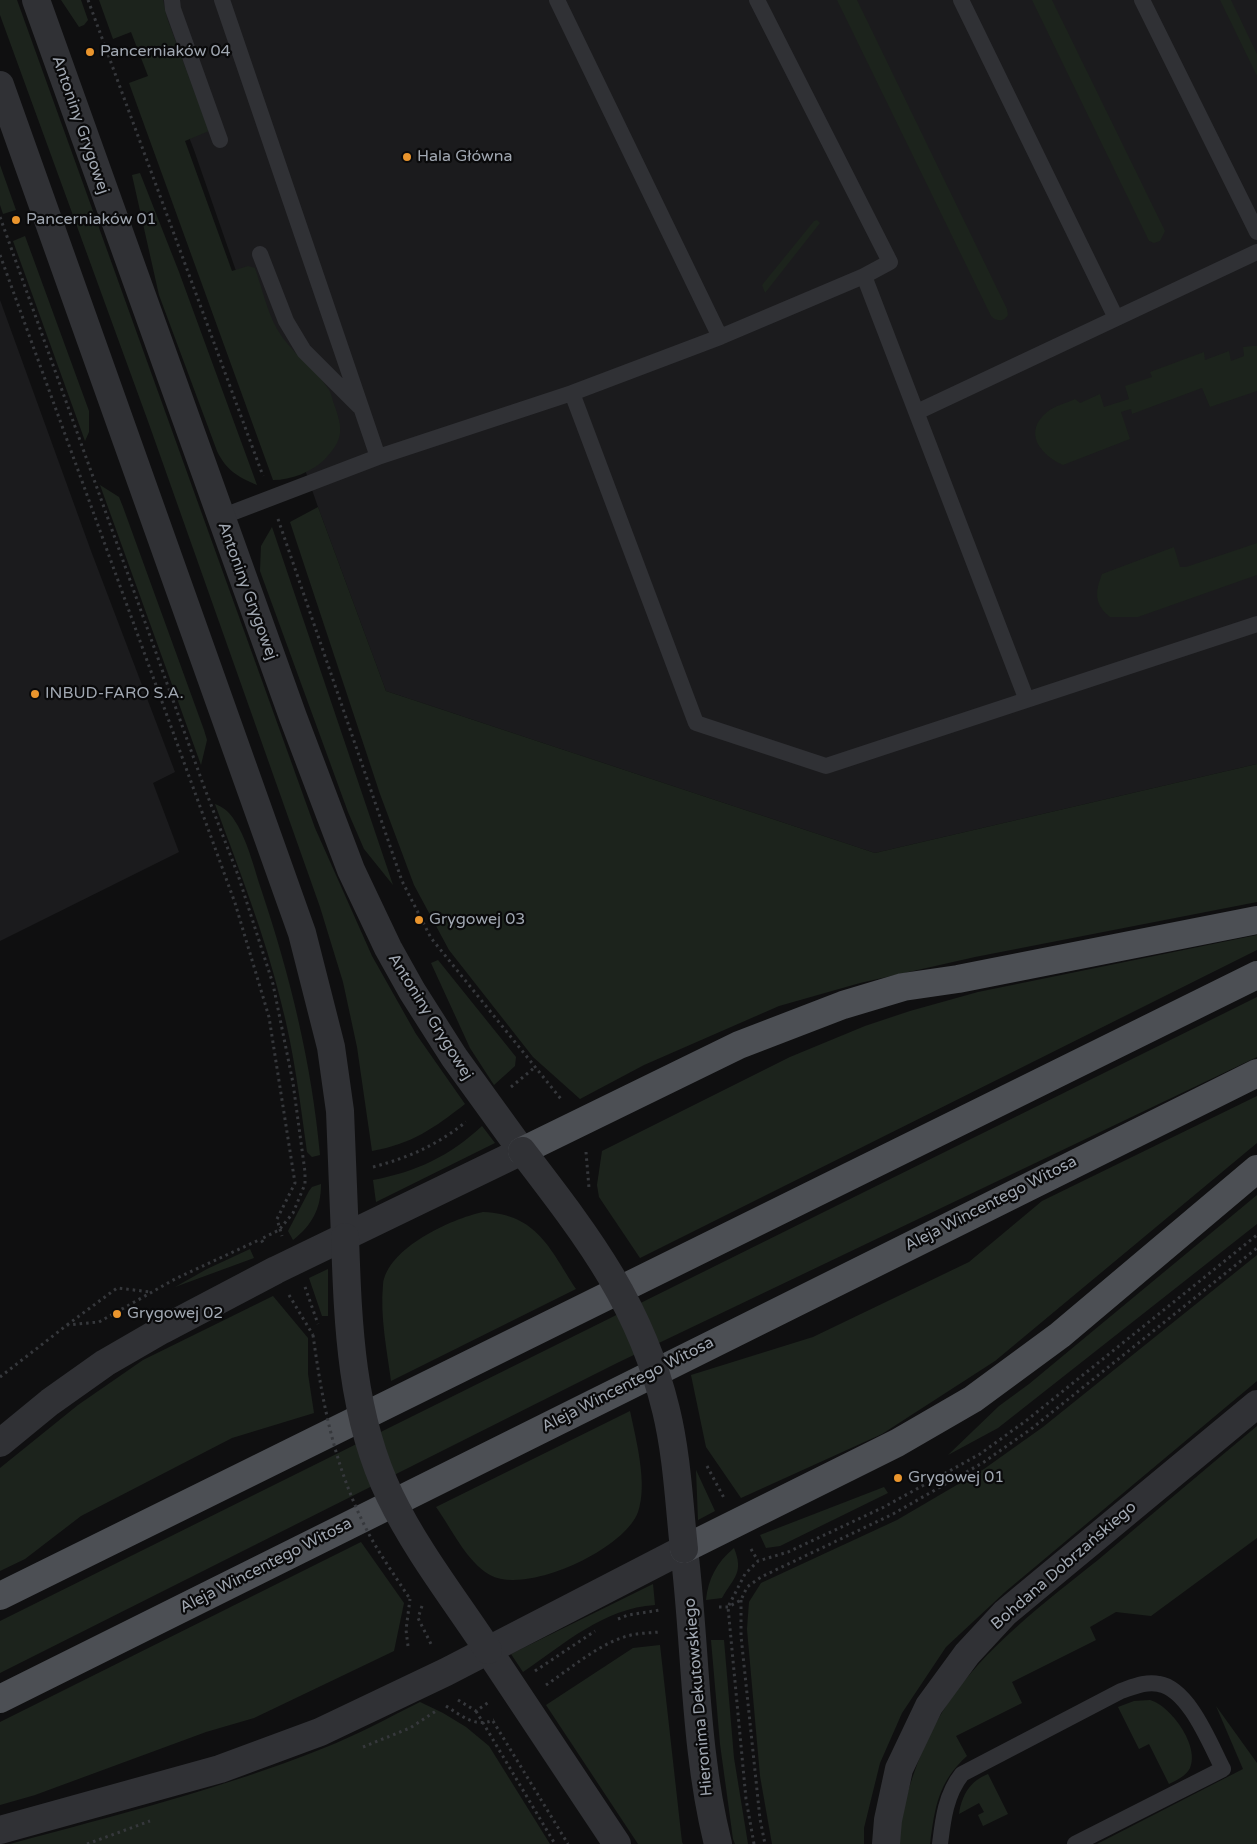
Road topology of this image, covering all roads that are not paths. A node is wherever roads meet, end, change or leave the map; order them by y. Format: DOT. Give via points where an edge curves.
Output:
graph roads {
  1 [pos="36,0"];
  2 [pos="172,0"];
  3 [pos="222,0"];
  4 [pos="557,0"];
  5 [pos="757,0"];
  6 [pos="961,0"];
  7 [pos="1142,0"];
  8 [pos="0,85"];
  9 [pos="220,140"];
  10 [pos="1257,232"];
  11 [pos="1257,252"];
  12 [pos="260,254"];
  13 [pos="864,276"];
  14 [pos="1116,318"];
  15 [pos="720,337"];
  16 [pos="572,393"];
  17 [pos="362,409"];
  18 [pos="917,412"];
  19 [pos="378,457"];
  20 [pos="221,517"];
  21 [pos="1257,624"];
  22 [pos="1026,698"];
  23 [pos="1257,920"];
  24 [pos="1257,974"];
  25 [pos="1257,1072"];
  26 [pos="522,1151"];
  27 [pos="1257,1169"];
  28 [pos="345,1237"];
  29 [pos="1257,1404"];
  30 [pos="0,1443"];
  31 [pos="684,1549"];
  32 [pos="0,1596"];
  33 [pos="488,1650"];
  34 [pos="0,1699"];
  35 [pos="0,1830"];
  36 [pos="617,1844"];
  37 [pos="718,1844"];
  38 [pos="886,1844"];
  39 [pos="940,1844"];
  40 [pos="1075,1844"];
  1 -- 20 [label="street, Antoniny Grygowej"];
  2 -- 9 [label="lane"];
  3 -- 17 [label="lane"];
  4 -- 15 [label="lane"];
  5 -- 13 [label="lane" via="890,262"];
  6 -- 14 [label="lane"];
  7 -- 10 [label="lane"];
  8 -- 28 [label="street" via="302,933 331,1047 340,1111"];
  11 -- 14 [label="lane"];
  12 -- 17 [label="lane" via="286,320 304,351"];
  13 -- 15 [label="lane"];
  13 -- 18 [label="lane"];
  14 -- 18 [label="lane"];
  15 -- 16 [label="lane"];
  16 -- 19 [label="lane"];
  16 -- 22 [label="lane" via="696,723 826,766"];
  17 -- 19 [label="lane"];
  18 -- 22 [label="lane"];
  19 -- 20 [label="lane"];
  20 -- 26 [label="street, Antoniny Grygowej" via="329,815 388,948 432,1024"];
  21 -- 22 [label="lane"];
  23 -- 26 [label="main road" via="903,987 843,1005 739,1046"];
  24 -- 32 [label="main road"];
  25 -- 34 [label="main road, Aleja Wincentego Witosa"];
  26 -- 28 [label="street"];
  26 -- 31 [label="street, Antoniny Grygowej, bridge" via="624,1294 649,1352 667,1411"];
  27 -- 31 [label="main road" via="1066,1329 973,1398 897,1443"];
  28 -- 30 [label="street" via="162,1330 105,1363"];
  28 -- 33 [label="street, bridge" via="351,1355 358,1399 373,1454 390,1497"];
  29 -- 38 [label="street, Bohdana Dobrzańskiego" via="1005,1613 968,1654 929,1706 898,1769"];
  31 -- 33 [label="street"];
  31 -- 37 [label="street, Hieronima Dekutowskiego" via="698,1718 709,1806"];
  33 -- 35 [label="street" via="272,1752"];
  33 -- 36 [label="street"];
  39 -- 40 [label="lane" via="950,1794 962,1774 1121,1691 1141,1684 1167,1686 1182,1697 1194,1714 1223,1769"];
}
